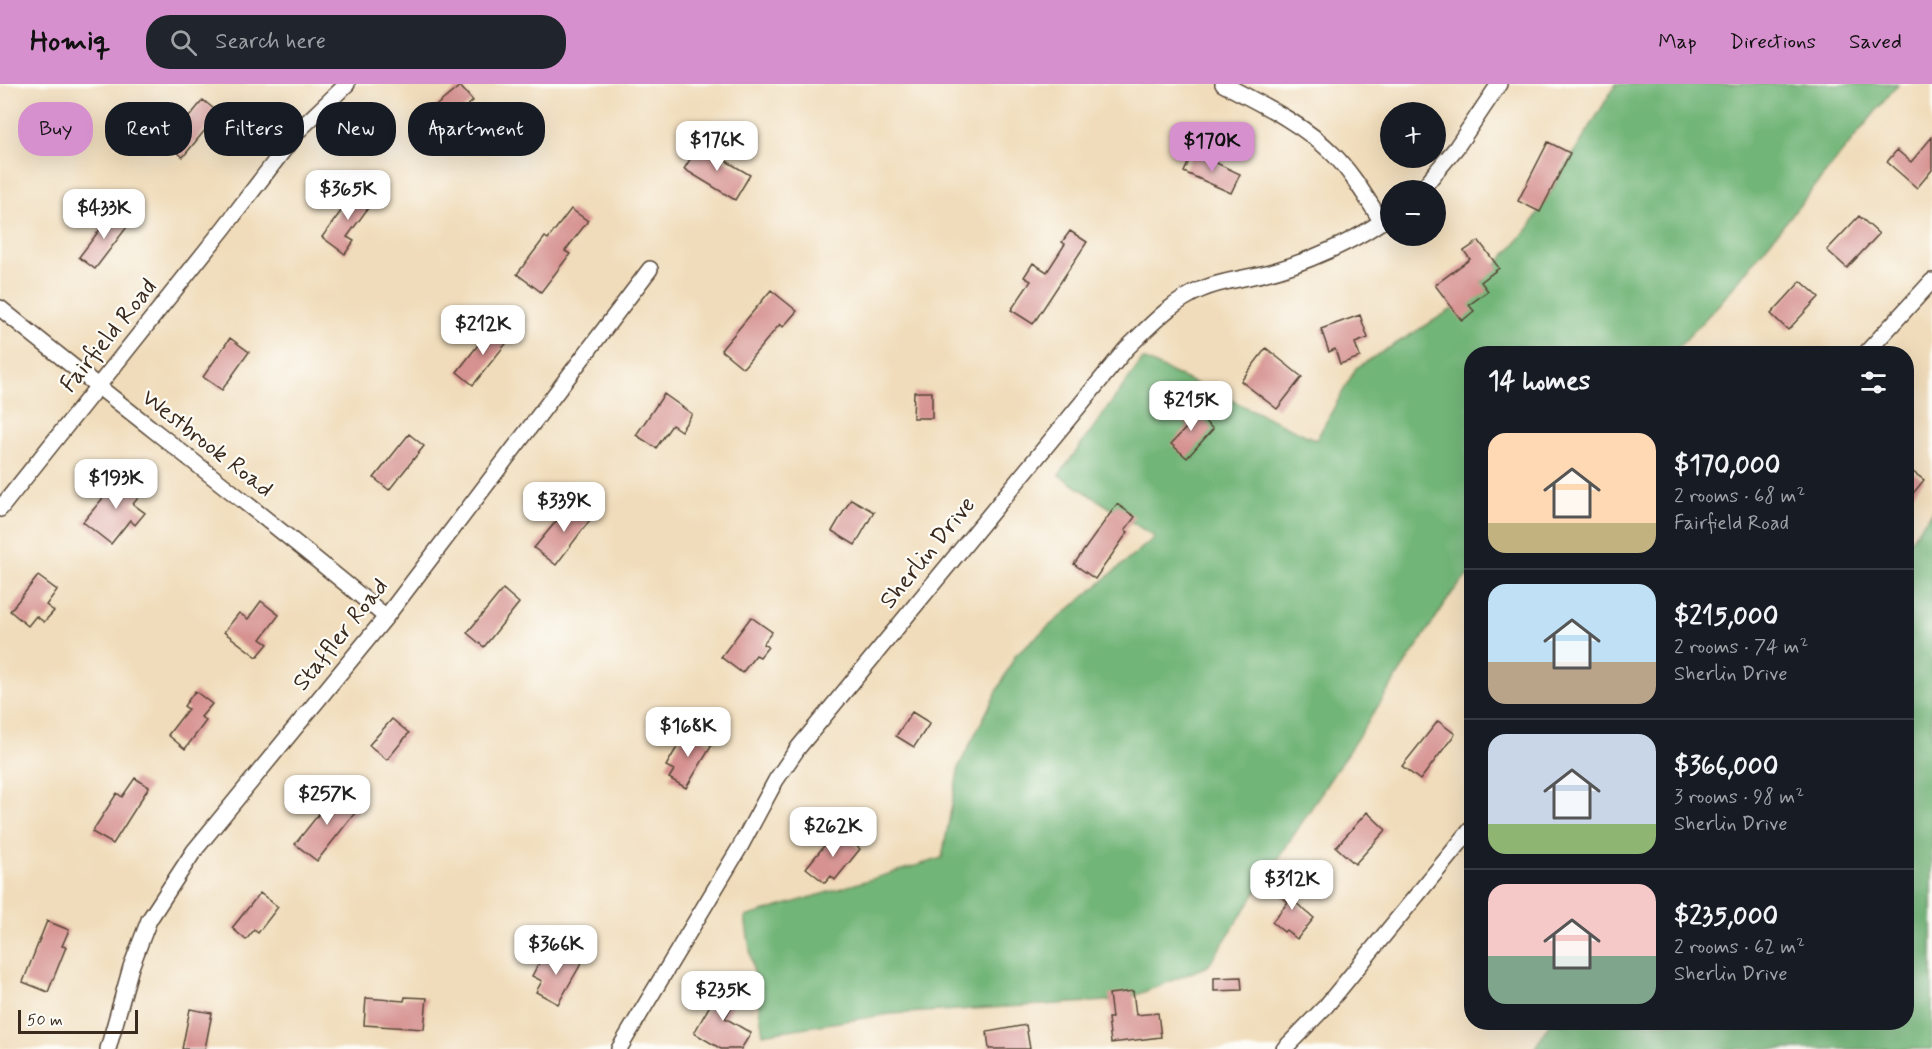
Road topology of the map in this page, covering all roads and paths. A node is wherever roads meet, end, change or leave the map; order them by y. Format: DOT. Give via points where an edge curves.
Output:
graph roads {
  1 [pos="347,84"];
  2 [pos="1223,84"];
  3 [pos="1499,84"];
  4 [pos="1429,180"];
  5 [pos="1380,212"];
  6 [pos="1380,224"];
  7 [pos="650,269"];
  8 [pos="1932,281"];
  9 [pos="0,308"];
  10 [pos="1872,346"];
  11 [pos="97,387"];
  12 [pos="0,509"];
  13 [pos="386,617"];
  14 [pos="1464,838"];
  15 [pos="108,1049"];
  16 [pos="619,1049"];
  17 [pos="1284,1049"];
  1 -- 11 [label="street, Fairfield Road" via="299,130"];
  2 -- 5 [label="street" via="1277,112 1316,139"];
  3 -- 4 [label="street"];
  6 -- 16 [label="street, Sherlin Drive" via="1322,253 1265,274 1200,290 1170,307 1126,350 798,748"];
  7 -- 13 [label="street, Staffler Road"];
  8 -- 10 [label="street"];
  9 -- 11 [label="street, Westbrook Road"];
  11 -- 12 [label="street, Fairfield Road"];
  11 -- 13 [label="street, Westbrook Road"];
  13 -- 15 [label="street, Staffler Road" via="194,850 163,896 130,967"];
  14 -- 17 [label="street" via="1326,1006"];
}
